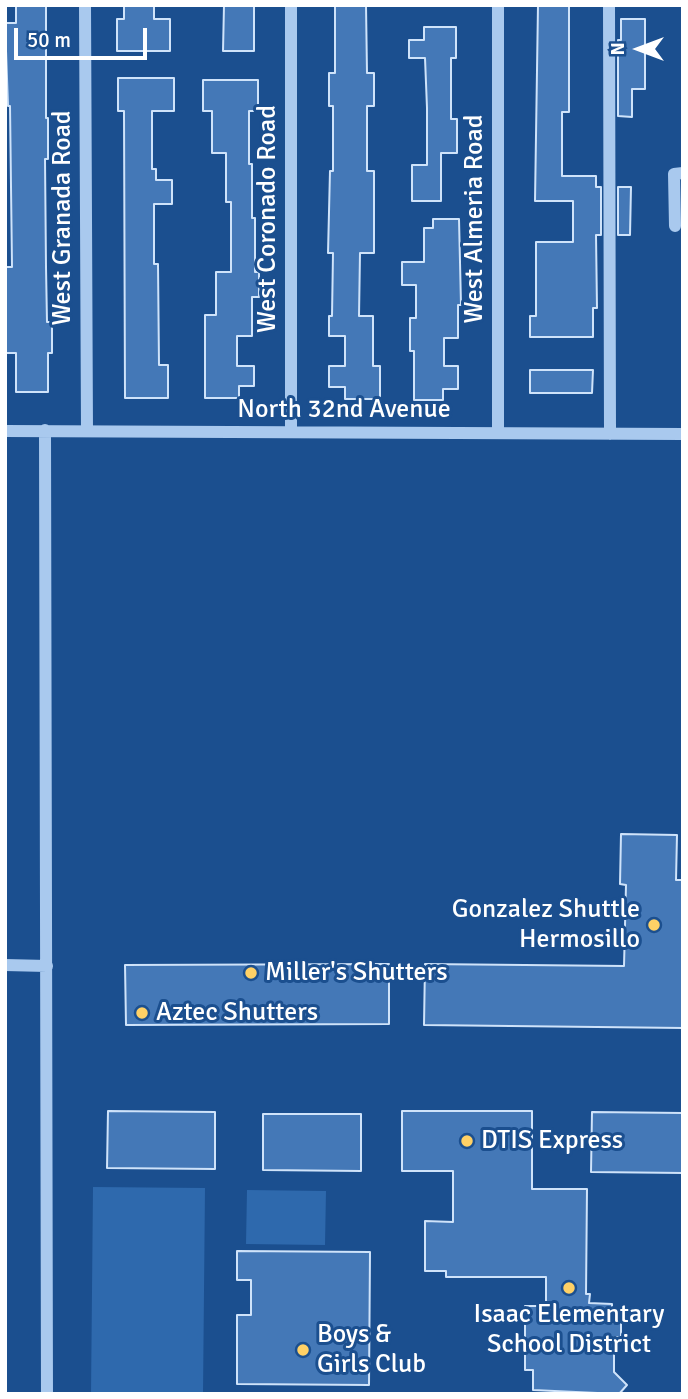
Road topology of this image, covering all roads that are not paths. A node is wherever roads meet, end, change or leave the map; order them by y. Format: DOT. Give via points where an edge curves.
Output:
graph roads {
  1 [pos="85,5"];
  2 [pos="291,5"];
  3 [pos="498,5"];
  4 [pos="609,5"];
  5 [pos="683,173"];
  6 [pos="675,226"];
  7 [pos="5,430"];
  8 [pos="45,430"];
  9 [pos="87,431"];
  10 [pos="292,432"];
  11 [pos="498,433"];
  12 [pos="610,434"];
  13 [pos="683,434"];
  14 [pos="5,965"];
  15 [pos="47,966"];
  16 [pos="47,1394"];
  1 -- 9 [label="street, West Granada Road"];
  2 -- 10 [label="street, West Coronado Road"];
  3 -- 11 [label="street, West Almeria Road"];
  4 -- 12 [label="street"];
  5 -- 6 [label="street" via="674,174"];
  7 -- 8 [label="street, North 32nd Avenue"];
  8 -- 9 [label="street, North 32nd Avenue"];
  8 -- 15 [label="street"];
  9 -- 10 [label="street, North 32nd Avenue"];
  10 -- 11 [label="street, North 32nd Avenue"];
  11 -- 12 [label="street, North 32nd Avenue"];
  12 -- 13 [label="street, North 32nd Avenue"];
  14 -- 15 [label="street"];
  15 -- 16 [label="street"];
}
